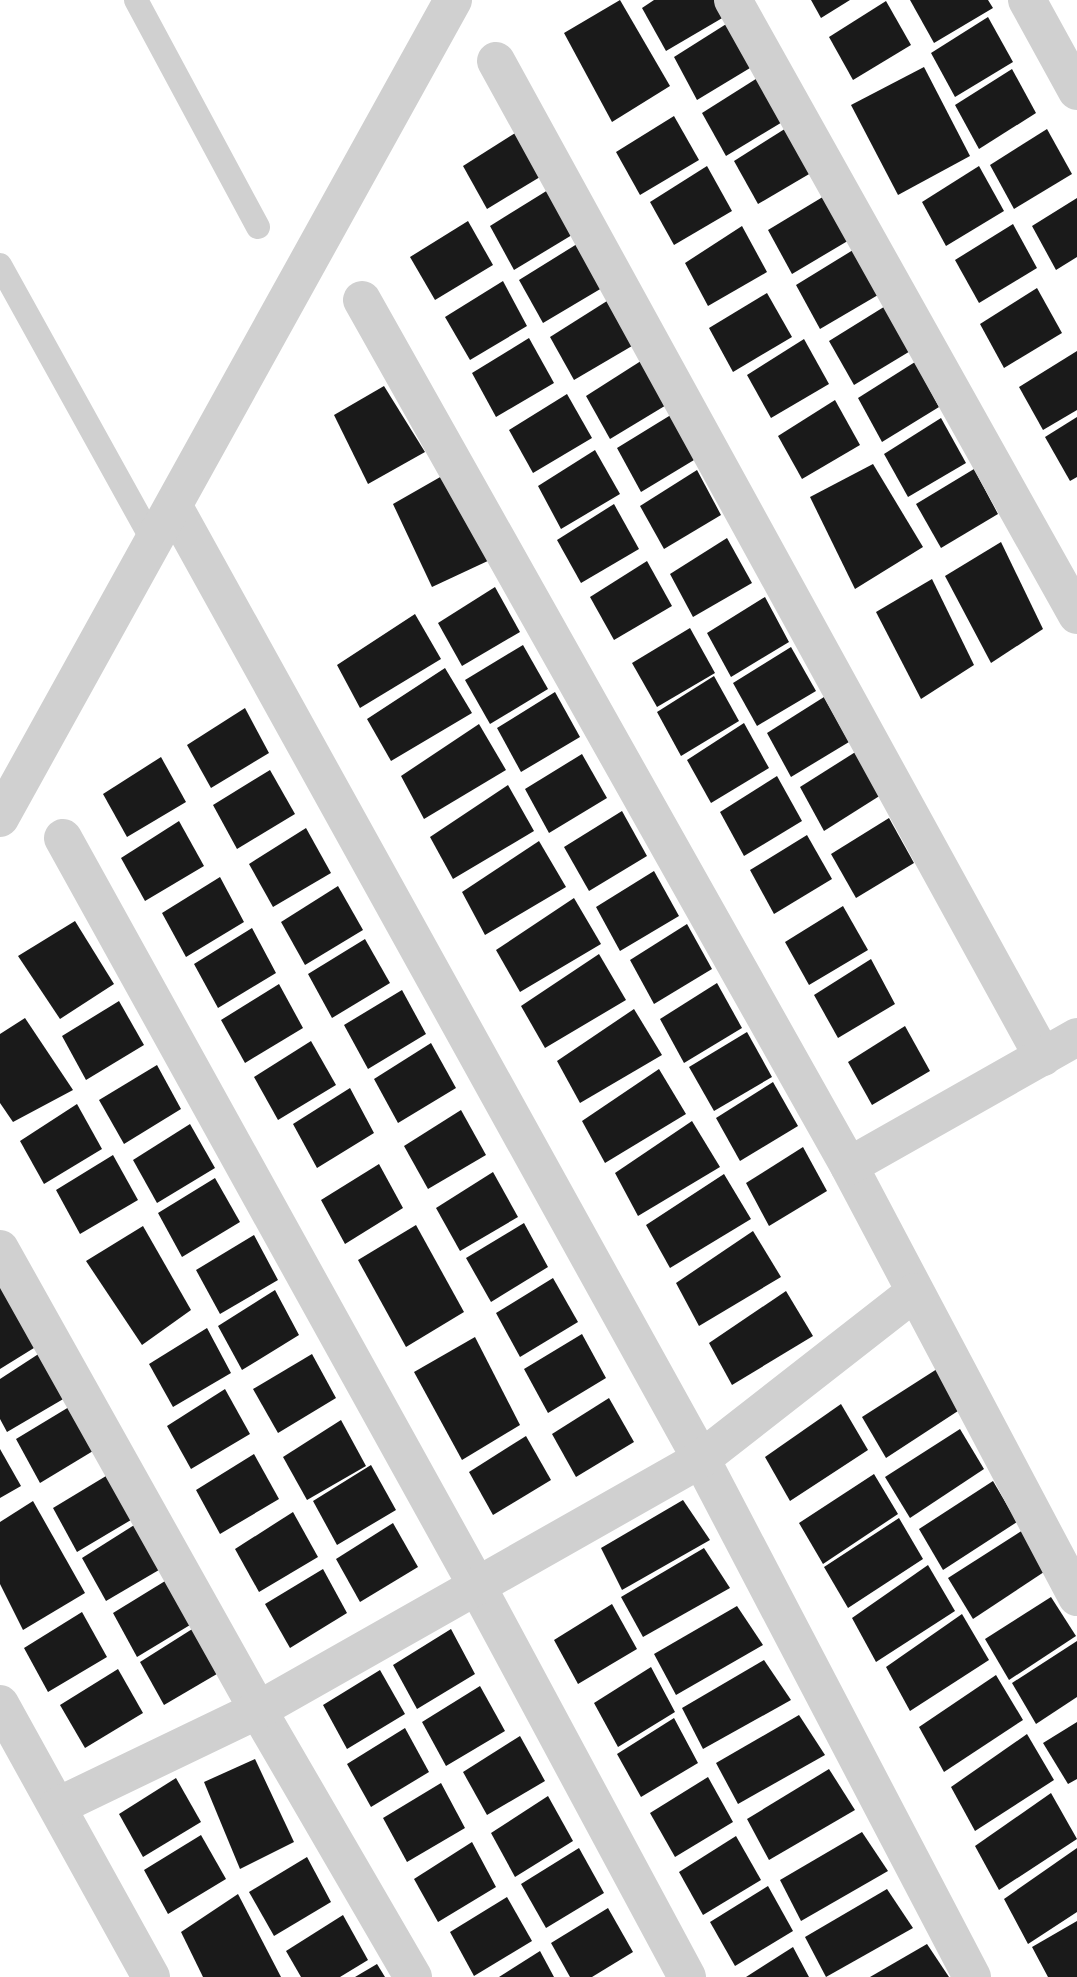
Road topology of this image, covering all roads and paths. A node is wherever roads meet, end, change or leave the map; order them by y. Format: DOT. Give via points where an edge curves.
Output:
graph roads {
  1 [pos="136,0"];
  2 [pos="453,0"];
  3 [pos="733,0"];
  4 [pos="1027,0"];
  5 [pos="496,61"];
  6 [pos="1077,91"];
  7 [pos="258,227"];
  8 [pos="0,265"];
  9 [pos="362,300"];
  10 [pos="174,507"];
  11 [pos="154,543"];
  12 [pos="1077,615"];
  13 [pos="0,818"];
  14 [pos="63,838"];
  15 [pos="1077,1037"];
  16 [pos="1043,1056"];
  17 [pos="849,1166"];
  18 [pos="0,1249"];
  19 [pos="915,1292"];
  20 [pos="701,1459"];
  21 [pos="477,1587"];
  22 [pos="1077,1597"];
  23 [pos="0,1704"];
  24 [pos="258,1710"];
  25 [pos="58,1806"];
  26 [pos="151,1977"];
  27 [pos="413,1977"];
  28 [pos="687,1977"];
  29 [pos="972,1977"];
  1 -- 7 [label="lane"];
  2 -- 10 [label="street"];
  3 -- 12 [label="street"];
  4 -- 6 [label="street"];
  5 -- 16 [label="street"];
  8 -- 11 [label="lane"];
  9 -- 17 [label="street"];
  10 -- 11 [label="street"];
  10 -- 20 [label="street"];
  11 -- 13 [label="street"];
  14 -- 21 [label="street"];
  15 -- 16 [label="street"];
  16 -- 17 [label="street"];
  17 -- 19 [label="street"];
  18 -- 24 [label="street"];
  19 -- 20 [label="street"];
  19 -- 22 [label="street"];
  20 -- 21 [label="street"];
  20 -- 29 [label="street"];
  21 -- 24 [label="street"];
  21 -- 28 [label="street"];
  23 -- 25 [label="street"];
  24 -- 25 [label="street"];
  24 -- 27 [label="street"];
  25 -- 26 [label="street"];
}
